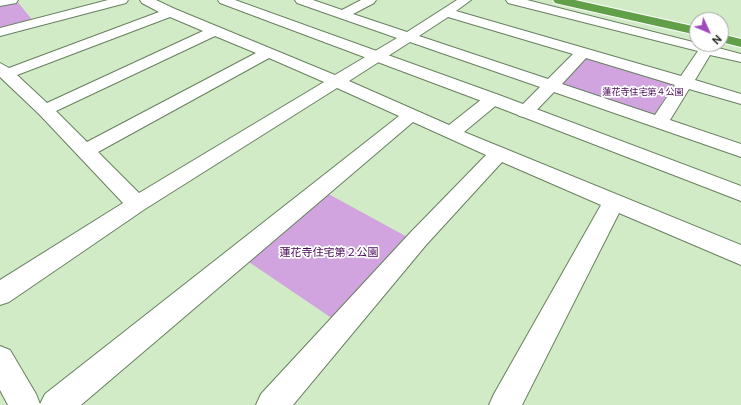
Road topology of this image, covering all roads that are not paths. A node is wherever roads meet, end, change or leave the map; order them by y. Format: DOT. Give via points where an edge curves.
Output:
graph roads {
  1 [pos="12,0"];
  2 [pos="122,0"];
  3 [pos="146,0"];
  4 [pos="224,0"];
  5 [pos="301,0"];
  6 [pos="370,0"];
  7 [pos="464,0"];
  8 [pos="512,0"];
  9 [pos="560,0"];
  10 [pos="600,0"];
  11 [pos="0,2"];
  12 [pos="170,12"];
  13 [pos="445,12"];
  14 [pos="343,14"];
  15 [pos="689,25"];
  16 [pos="689,25"];
  17 [pos="216,30"];
  18 [pos="729,30"];
  19 [pos="0,32"];
  20 [pos="741,32"];
  21 [pos="408,37"];
  22 [pos="729,39"];
  23 [pos="741,42"];
  24 [pos="689,46"];
  25 [pos="705,52"];
  26 [pos="715,52"];
  27 [pos="268,53"];
  28 [pos="583,53"];
  29 [pos="376,56"];
  30 [pos="741,58"];
  31 [pos="3,71"];
  32 [pos="336,81"];
  33 [pos="685,83"];
  34 [pos="551,86"];
  35 [pos="493,99"];
  36 [pos="741,99"];
  37 [pos="45,110"];
  38 [pos="525,112"];
  39 [pos="411,115"];
  40 [pos="659,123"];
  41 [pos="451,133"];
  42 [pos="85,151"];
  43 [pos="741,151"];
  44 [pos="499,153"];
  45 [pos="741,194"];
  46 [pos="614,202"];
  47 [pos="137,204"];
  48 [pos="741,255"];
  49 [pos="0,294"];
  50 [pos="0,360"];
  51 [pos="25,405"];
  52 [pos="56,405"];
  53 [pos="272,405"];
  54 [pos="505,405"];
  1 -- 11 [label="street"];
  2 -- 19 [label="street"];
  3 -- 12 [label="street"];
  4 -- 29 [label="street"];
  5 -- 14 [label="street"];
  6 -- 14 [label="street"];
  7 -- 13 [label="street"];
  8 -- 24 [label="street"];
  9 -- 15 [label="highway"];
  10 -- 16 [label="highway"];
  12 -- 17 [label="street"];
  12 -- 31 [label="street"];
  13 -- 21 [label="street"];
  13 -- 28 [label="street"];
  14 -- 21 [label="street"];
  17 -- 27 [label="street"];
  17 -- 37 [label="street"];
  18 -- 20 [label="highway"];
  21 -- 29 [label="street"];
  21 -- 34 [label="street"];
  22 -- 23 [label="highway"];
  25 -- 33 [label="street"];
  26 -- 30 [label="street"];
  27 -- 32 [label="street"];
  27 -- 42 [label="street"];
  28 -- 33 [label="street"];
  28 -- 34 [label="street"];
  29 -- 32 [label="street"];
  29 -- 35 [label="street"];
  31 -- 37 [label="street"];
  32 -- 39 [label="street"];
  32 -- 47 [label="street"];
  33 -- 36 [label="street"];
  33 -- 40 [label="street"];
  34 -- 38 [label="street"];
  34 -- 40 [label="street"];
  35 -- 38 [label="street"];
  35 -- 41 [label="street"];
  37 -- 42 [label="street"];
  38 -- 45 [label="street"];
  39 -- 41 [label="street"];
  39 -- 52 [label="street"];
  40 -- 43 [label="street"];
  41 -- 44 [label="street"];
  42 -- 47 [label="street"];
  44 -- 46 [label="street"];
  44 -- 53 [label="street" via="418,239"];
  46 -- 48 [label="street"];
  46 -- 54 [label="street"];
  47 -- 49 [label="street"];
  50 -- 51 [label="street"];
}
